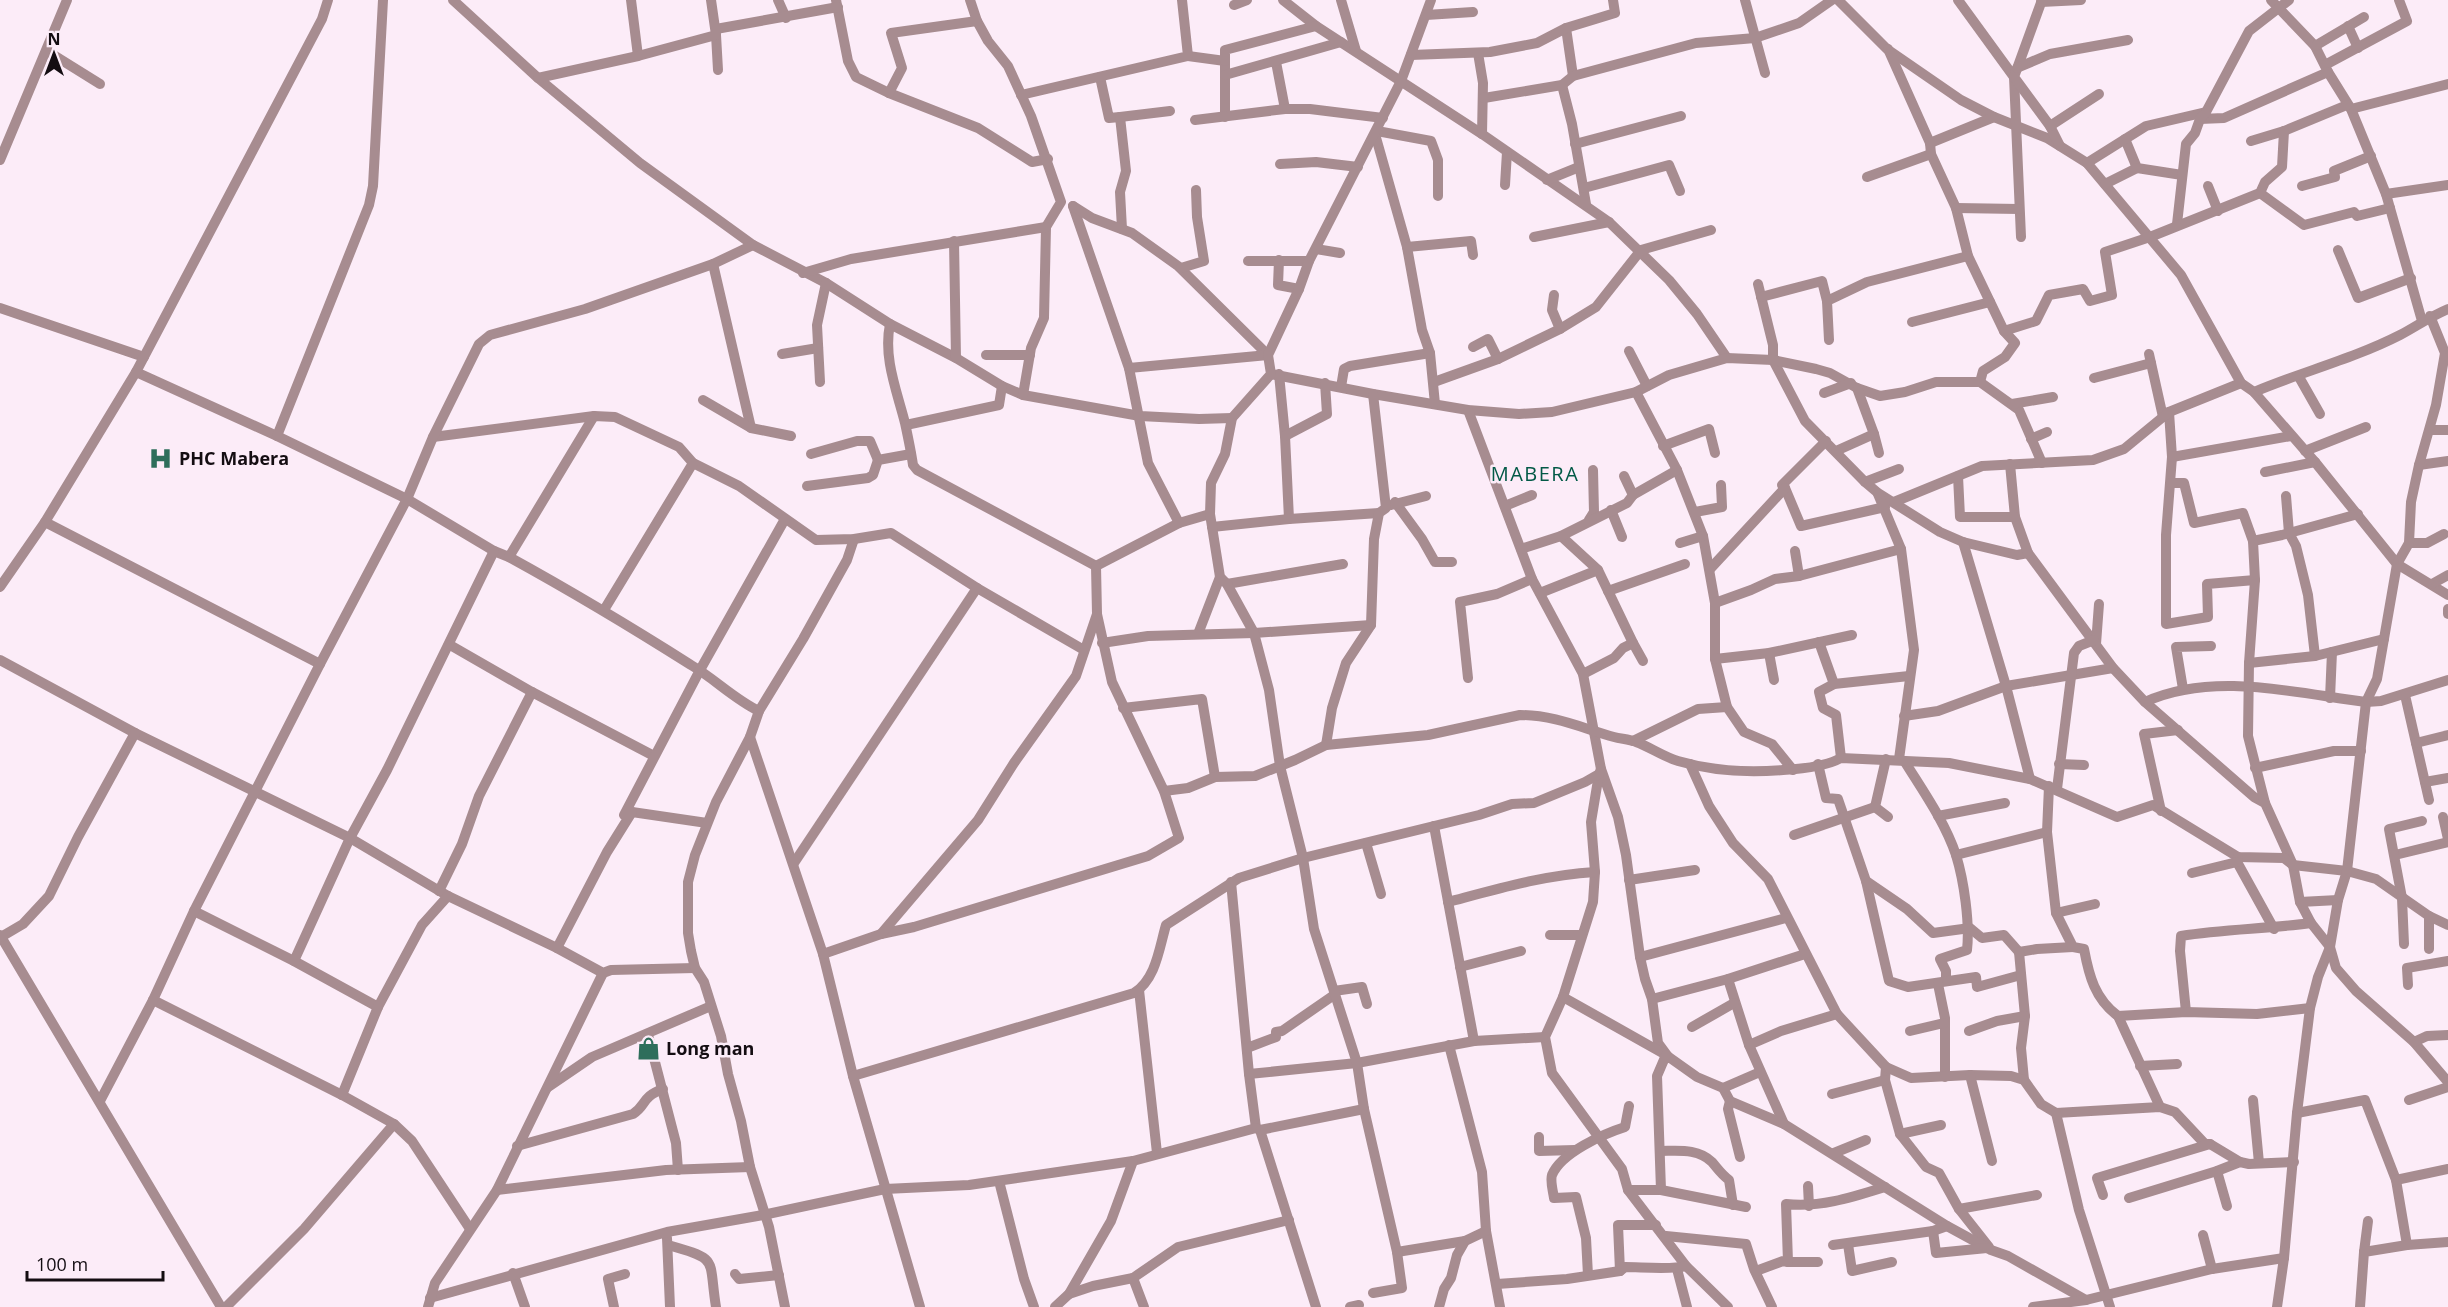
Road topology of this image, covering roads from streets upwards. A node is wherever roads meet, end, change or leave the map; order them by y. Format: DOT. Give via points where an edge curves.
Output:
graph roads {
  1 [pos="328,0"];
  2 [pos="383,0"];
  3 [pos="453,0"];
  4 [pos="632,0"];
  5 [pos="711,0"];
  6 [pos="778,0"];
  7 [pos="970,0"];
  8 [pos="1182,0"];
  9 [pos="1247,0"];
  10 [pos="1283,0"];
  11 [pos="1341,0"];
  12 [pos="1431,0"];
  13 [pos="1613,0"];
  14 [pos="1745,0"];
  15 [pos="1832,0"];
  16 [pos="1838,0"];
  17 [pos="1958,0"];
  18 [pos="2081,0"];
  19 [pos="2289,0"];
  20 [pos="2398,0"];
  21 [pos="63,1"];
  22 [pos="2041,1"];
  23 [pos="838,2"];
  24 [pos="2274,4"];
  25 [pos="1234,5"];
  26 [pos="1473,12"];
  27 [pos="1426,15"];
  28 [pos="2364,17"];
  29 [pos="786,18"];
  30 [pos="977,21"];
  31 [pos="1316,26"];
  32 [pos="2348,26"];
  33 [pos="1566,28"];
  34 [pos="716,32"];
  35 [pos="1755,38"];
  36 [pos="2128,40"];
  37 [pos="1341,42"];
  38 [pos="2315,46"];
  39 [pos="2358,48"];
  40 [pos="1887,49"];
  41 [pos="47,51"];
  42 [pos="1356,51"];
  43 [pos="1478,53"];
  44 [pos="1411,55"];
  45 [pos="638,56"];
  46 [pos="1188,56"];
  47 [pos="1225,61"];
  48 [pos="1276,62"];
  49 [pos="2326,69"];
  50 [pos="718,70"];
  51 [pos="1765,73"];
  52 [pos="2016,73"];
  53 [pos="1225,75"];
  54 [pos="1573,76"];
  55 [pos="1100,77"];
  56 [pos="538,78"];
  57 [pos="1401,81"];
  58 [pos="100,84"];
  59 [pos="2448,84"];
  60 [pos="1562,85"];
  61 [pos="889,93"];
  62 [pos="2098,94"];
  63 [pos="1021,95"];
  64 [pos="1484,98"];
  65 [pos="2349,107"];
  66 [pos="1285,109"];
  67 [pos="1170,111"];
  68 [pos="2203,115"];
  69 [pos="1681,116"];
  70 [pos="1120,117"];
  71 [pos="1225,117"];
  72 [pos="1994,117"];
  73 [pos="1383,118"];
  74 [pos="1195,120"];
  75 [pos="2015,124"];
  76 [pos="2050,126"];
  77 [pos="2284,131"];
  78 [pos="1376,132"];
  79 [pos="1482,134"];
  80 [pos="2125,139"];
  81 [pos="2251,141"];
  82 [pos="1575,144"];
  83 [pos="1931,148"];
  84 [pos="2062,149"];
  85 [pos="1507,152"];
  86 [pos="2371,156"];
  87 [pos="1048,159"];
  88 [pos="0,160"];
  89 [pos="1280,164"];
  90 [pos="2087,164"];
  91 [pos="1358,167"];
  92 [pos="1579,167"];
  93 [pos="2137,168"];
  94 [pos="2182,175"];
  95 [pos="1867,177"];
  96 [pos="1547,180"];
  97 [pos="1505,184"];
  98 [pos="2105,184"];
  99 [pos="2448,185"];
  100 [pos="2208,186"];
  101 [pos="2302,186"];
  102 [pos="1584,188"];
  103 [pos="1196,190"];
  104 [pos="1680,191"];
  105 [pos="2260,193"];
  106 [pos="2386,194"];
  107 [pos="1438,196"];
  108 [pos="1061,202"];
  109 [pos="1586,204"];
  110 [pos="1073,206"];
  111 [pos="1956,208"];
  112 [pos="2390,208"];
  113 [pos="2019,209"];
  114 [pos="2218,211"];
  115 [pos="1609,222"];
  116 [pos="2177,224"];
  117 [pos="1046,227"];
  118 [pos="1122,229"];
  119 [pos="1711,230"];
  120 [pos="1534,237"];
  121 [pos="2021,237"];
  122 [pos="2150,237"];
  123 [pos="954,242"];
  124 [pos="753,245"];
  125 [pos="1407,247"];
  126 [pos="1316,249"];
  127 [pos="1641,250"];
  128 [pos="2338,250"];
  129 [pos="1340,253"];
  130 [pos="1473,255"];
  131 [pos="1968,256"];
  132 [pos="1279,260"];
  133 [pos="1248,261"];
  134 [pos="1309,261"];
  135 [pos="713,264"];
  136 [pos="1181,268"];
  137 [pos="803,273"];
  138 [pos="2411,278"];
  139 [pos="826,283"];
  140 [pos="1758,284"];
  141 [pos="1299,289"];
  142 [pos="1554,295"];
  143 [pos="1761,297"];
  144 [pos="1827,301"];
  145 [pos="1990,302"];
  146 [pos="0,308"];
  147 [pos="2448,309"];
  148 [pos="2426,318"];
  149 [pos="1912,322"];
  150 [pos="890,324"];
  151 [pos="1560,329"];
  152 [pos="2004,331"];
  153 [pos="1829,340"];
  154 [pos="1473,347"];
  155 [pos="818,348"];
  156 [pos="1629,351"];
  157 [pos="1430,353"];
  158 [pos="782,354"];
  159 [pos="986,355"];
  160 [pos="1030,355"];
  161 [pos="1268,355"];
  162 [pos="144,357"];
  163 [pos="956,358"];
  164 [pos="1727,358"];
  165 [pos="1498,359"];
  166 [pos="1773,360"];
  167 [pos="1129,368"];
  168 [pos="136,372"];
  169 [pos="1275,374"];
  170 [pos="2299,376"];
  171 [pos="2094,378"];
  172 [pos="2444,378"];
  173 [pos="820,382"];
  174 [pos="1434,382"];
  175 [pos="1980,382"];
  176 [pos="1325,383"];
  177 [pos="2241,383"];
  178 [pos="1002,386"];
  179 [pos="1647,386"];
  180 [pos="1854,386"];
  181 [pos="1341,387"];
  182 [pos="1636,392"];
  183 [pos="2254,392"];
  184 [pos="1824,393"];
  185 [pos="1372,394"];
  186 [pos="1023,395"];
  187 [pos="2053,397"];
  188 [pos="703,400"];
  189 [pos="1436,404"];
  190 [pos="2012,404"];
  191 [pos="1468,410"];
  192 [pos="2320,414"];
  193 [pos="2166,415"];
  194 [pos="594,416"];
  195 [pos="1140,416"];
  196 [pos="1232,418"];
  197 [pos="906,425"];
  198 [pos="2366,427"];
  199 [pos="751,428"];
  200 [pos="2430,430"];
  201 [pos="2448,430"];
  202 [pos="2047,432"];
  203 [pos="1874,434"];
  204 [pos="277,436"];
  205 [pos="791,436"];
  206 [pos="1285,436"];
  207 [pos="2291,436"];
  208 [pos="434,437"];
  209 [pos="2031,439"];
  210 [pos="1826,441"];
  211 [pos="1663,446"];
  212 [pos="1836,451"];
  213 [pos="2305,452"];
  214 [pos="1715,453"];
  215 [pos="1878,453"];
  216 [pos="811,454"];
  217 [pos="911,454"];
  218 [pos="2172,457"];
  219 [pos="878,460"];
  220 [pos="2448,461"];
  221 [pos="2315,462"];
  222 [pos="693,463"];
  223 [pos="2042,463"];
  224 [pos="2010,464"];
  225 [pos="2419,465"];
  226 [pos="1899,469"];
  227 [pos="1593,470"];
  228 [pos="1677,470"];
  229 [pos="2265,472"];
  230 [pos="1624,476"];
  231 [pos="1958,476"];
  232 [pos="1865,482"];
  233 [pos="2170,483"];
  234 [pos="1721,485"];
  235 [pos="807,486"];
  236 [pos="1785,488"];
  237 [pos="1532,495"];
  238 [pos="1634,495"];
  239 [pos="1426,496"];
  240 [pos="2286,496"];
  241 [pos="407,499"];
  242 [pos="1889,504"];
  243 [pos="1505,506"];
  244 [pos="1387,508"];
  245 [pos="1611,510"];
  246 [pos="1695,512"];
  247 [pos="1210,514"];
  248 [pos="2358,514"];
  249 [pos="2015,517"];
  250 [pos="785,519"];
  251 [pos="1289,519"];
  252 [pos="1589,520"];
  253 [pos="45,522"];
  254 [pos="1179,523"];
  255 [pos="1212,527"];
  256 [pos="2289,533"];
  257 [pos="2444,534"];
  258 [pos="1561,536"];
  259 [pos="1703,536"];
  260 [pos="1622,537"];
  261 [pos="854,538"];
  262 [pos="2253,541"];
  263 [pos="1963,542"];
  264 [pos="1680,543"];
  265 [pos="2409,543"];
  266 [pos="1521,549"];
  267 [pos="1900,549"];
  268 [pos="494,551"];
  269 [pos="1795,551"];
  270 [pos="2028,553"];
  271 [pos="509,557"];
  272 [pos="1452,562"];
  273 [pos="1343,564"];
  274 [pos="1685,564"];
  275 [pos="2397,564"];
  276 [pos="1096,566"];
  277 [pos="1710,569"];
  278 [pos="1598,570"];
  279 [pos="2448,575"];
  280 [pos="1799,576"];
  281 [pos="1532,579"];
  282 [pos="2255,579"];
  283 [pos="1223,581"];
  284 [pos="2432,584"];
  285 [pos="0,587"];
  286 [pos="977,588"];
  287 [pos="1608,591"];
  288 [pos="1540,593"];
  289 [pos="2448,595"];
  290 [pos="1714,603"];
  291 [pos="2099,604"];
  292 [pos="2448,609"];
  293 [pos="604,610"];
  294 [pos="1097,614"];
  295 [pos="2448,614"];
  296 [pos="1371,625"];
  297 [pos="1254,633"];
  298 [pos="1198,634"];
  299 [pos="1852,635"];
  300 [pos="2384,639"];
  301 [pos="1819,642"];
  302 [pos="2095,642"];
  303 [pos="1102,643"];
  304 [pos="1633,643"];
  305 [pos="450,645"];
  306 [pos="2211,646"];
  307 [pos="1084,650"];
  308 [pos="1769,652"];
  309 [pos="2332,652"];
  310 [pos="2315,656"];
  311 [pos="0,660"];
  312 [pos="1715,660"];
  313 [pos="1643,661"];
  314 [pos="2249,663"];
  315 [pos="320,664"];
  316 [pos="2113,668"];
  317 [pos="700,670"];
  318 [pos="1583,674"];
  319 [pos="2071,674"];
  320 [pos="1909,676"];
  321 [pos="1468,678"];
  322 [pos="1774,680"];
  323 [pos="2448,680"];
  324 [pos="1834,684"];
  325 [pos="2006,686"];
  326 [pos="2250,687"];
  327 [pos="2184,689"];
  328 [pos="532,692"];
  329 [pos="2405,695"];
  330 [pos="2330,698"];
  331 [pos="2145,702"];
  332 [pos="2366,702"];
  333 [pos="1727,707"];
  334 [pos="1123,708"];
  335 [pos="759,711"];
  336 [pos="1904,716"];
  337 [pos="1595,730"];
  338 [pos="2178,730"];
  339 [pos="135,733"];
  340 [pos="2448,735"];
  341 [pos="750,738"];
  342 [pos="1633,741"];
  343 [pos="2416,743"];
  344 [pos="1326,745"];
  345 [pos="2361,751"];
  346 [pos="654,756"];
  347 [pos="1840,758"];
  348 [pos="1886,759"];
  349 [pos="1902,760"];
  350 [pos="1690,764"];
  351 [pos="2059,764"];
  352 [pos="1818,765"];
  353 [pos="2084,765"];
  354 [pos="1280,766"];
  355 [pos="2255,768"];
  356 [pos="1793,770"];
  357 [pos="1600,771"];
  358 [pos="1215,777"];
  359 [pos="2448,778"];
  360 [pos="2030,779"];
  361 [pos="2425,782"];
  362 [pos="2053,788"];
  363 [pos="1164,791"];
  364 [pos="255,793"];
  365 [pos="2429,800"];
  366 [pos="2005,803"];
  367 [pos="2265,803"];
  368 [pos="1875,807"];
  369 [pos="2161,811"];
  370 [pos="632,812"];
  371 [pos="1938,816"];
  372 [pos="1844,817"];
  373 [pos="1888,817"];
  374 [pos="2443,818"];
  375 [pos="2422,821"];
  376 [pos="707,823"];
  377 [pos="1434,826"];
  378 [pos="2047,832"];
  379 [pos="1794,835"];
  380 [pos="350,838"];
  381 [pos="2448,841"];
  382 [pos="1366,843"];
  383 [pos="1956,855"];
  384 [pos="2395,855"];
  385 [pos="1303,858"];
  386 [pos="2237,860"];
  387 [pos="794,863"];
  388 [pos="2293,865"];
  389 [pos="1695,870"];
  390 [pos="2347,871"];
  391 [pos="1595,872"];
  392 [pos="2192,873"];
  393 [pos="1629,880"];
  394 [pos="1866,881"];
  395 [pos="1231,882"];
  396 [pos="443,894"];
  397 [pos="1382,894"];
  398 [pos="2402,898"];
  399 [pos="2338,900"];
  400 [pos="1448,902"];
  401 [pos="2300,902"];
  402 [pos="2095,904"];
  403 [pos="2448,910"];
  404 [pos="194,911"];
  405 [pos="2056,913"];
  406 [pos="1786,918"];
  407 [pos="2439,920"];
  408 [pos="2311,923"];
  409 [pos="1970,928"];
  410 [pos="2274,928"];
  411 [pos="881,934"];
  412 [pos="1550,935"];
  413 [pos="1581,935"];
  414 [pos="0,936"];
  415 [pos="2404,944"];
  416 [pos="2073,947"];
  417 [pos="2330,947"];
  418 [pos="557,948"];
  419 [pos="2429,949"];
  420 [pos="1521,951"];
  421 [pos="2019,952"];
  422 [pos="823,954"];
  423 [pos="1805,954"];
  424 [pos="1640,957"];
  425 [pos="294,961"];
  426 [pos="2448,961"];
  427 [pos="1460,967"];
  428 [pos="695,968"];
  429 [pos="603,973"];
  430 [pos="2021,975"];
  431 [pos="1728,979"];
  432 [pos="1942,982"];
  433 [pos="2408,985"];
  434 [pos="1138,990"];
  435 [pos="1334,993"];
  436 [pos="1563,997"];
  437 [pos="1652,999"];
  438 [pos="153,1000"];
  439 [pos="1734,1003"];
  440 [pos="1367,1004"];
  441 [pos="711,1006"];
  442 [pos="378,1007"];
  443 [pos="2310,1008"];
  444 [pos="2186,1012"];
  445 [pos="1837,1014"];
  446 [pos="2025,1016"];
  447 [pos="2118,1016"];
  448 [pos="1944,1023"];
  449 [pos="1692,1027"];
  450 [pos="1910,1031"];
  451 [pos="1969,1031"];
  452 [pos="648,1035"];
  453 [pos="2448,1035"];
  454 [pos="1545,1037"];
  455 [pos="1474,1041"];
  456 [pos="2414,1042"];
  457 [pos="1449,1045"];
  458 [pos="1749,1045"];
  459 [pos="1246,1048"];
  460 [pos="1667,1057"];
  461 [pos="1357,1063"];
  462 [pos="2177,1064"];
  463 [pos="2140,1066"];
  464 [pos="1886,1067"];
  465 [pos="1760,1072"];
  466 [pos="1249,1074"];
  467 [pos="1970,1075"];
  468 [pos="854,1076"];
  469 [pos="1946,1077"];
  470 [pos="1885,1080"];
  471 [pos="2024,1080"];
  472 [pos="2448,1084"];
  473 [pos="548,1087"];
  474 [pos="1723,1088"];
  475 [pos="663,1089"];
  476 [pos="1832,1094"];
  477 [pos="342,1095"];
  478 [pos="2253,1100"];
  479 [pos="2409,1100"];
  480 [pos="100,1101"];
  481 [pos="1730,1101"];
  482 [pos="1629,1106"];
  483 [pos="2160,1107"];
  484 [pos="1364,1109"];
  485 [pos="2056,1113"];
  486 [pos="2297,1113"];
  487 [pos="394,1124"];
  488 [pos="1785,1124"];
  489 [pos="1941,1125"];
  490 [pos="1258,1129"];
  491 [pos="1900,1134"];
  492 [pos="1539,1137"];
  493 [pos="1600,1137"];
  494 [pos="1866,1140"];
  495 [pos="2210,1144"];
  496 [pos="517,1146"];
  497 [pos="1578,1150"];
  498 [pos="1660,1151"];
  499 [pos="1157,1153"];
  500 [pos="1834,1153"];
  501 [pos="1740,1157"];
  502 [pos="1133,1161"];
  503 [pos="1992,1161"];
  504 [pos="2240,1162"];
  505 [pos="2294,1162"];
  506 [pos="2259,1163"];
  507 [pos="750,1167"];
  508 [pos="2448,1169"];
  509 [pos="678,1170"];
  510 [pos="2217,1171"];
  511 [pos="2396,1180"];
  512 [pos="999,1181"];
  513 [pos="1808,1186"];
  514 [pos="1885,1187"];
  515 [pos="885,1189"];
  516 [pos="497,1190"];
  517 [pos="1628,1190"];
  518 [pos="1661,1190"];
  519 [pos="2037,1194"];
  520 [pos="2103,1194"];
  521 [pos="2129,1198"];
  522 [pos="1733,1205"];
  523 [pos="1809,1206"];
  524 [pos="2227,1206"];
  525 [pos="1746,1207"];
  526 [pos="1959,1209"];
  527 [pos="763,1215"];
  528 [pos="1289,1220"];
  529 [pos="2368,1221"];
  530 [pos="1656,1225"];
  531 [pos="1947,1226"];
  532 [pos="470,1229"];
  533 [pos="1486,1231"];
  534 [pos="1933,1231"];
  535 [pos="667,1232"];
  536 [pos="2203,1235"];
  537 [pos="1666,1236"];
  538 [pos="1465,1241"];
  539 [pos="2448,1242"];
  540 [pos="1848,1244"];
  541 [pos="668,1245"];
  542 [pos="1833,1245"];
  543 [pos="2407,1245"];
  544 [pos="1989,1249"];
  545 [pos="1397,1252"];
  546 [pos="2364,1252"];
  547 [pos="2284,1258"];
  548 [pos="1788,1262"];
  549 [pos="1818,1262"];
  550 [pos="1892,1262"];
  551 [pos="1682,1267"];
  552 [pos="2212,1269"];
  553 [pos="1620,1271"];
  554 [pos="1756,1271"];
  555 [pos="513,1273"];
  556 [pos="625,1274"];
  557 [pos="735,1274"];
  558 [pos="779,1275"];
  559 [pos="1588,1275"];
  560 [pos="1133,1278"];
  561 [pos="1497,1284"];
  562 [pos="1373,1293"];
  563 [pos="1070,1294"];
  564 [pos="2106,1294"];
  565 [pos="2086,1300"];
  566 [pos="429,1302"];
  567 [pos="223,1307"];
  568 [pos="525,1307"];
  569 [pos="614,1307"];
  570 [pos="670,1307"];
  571 [pos="716,1307"];
  572 [pos="785,1307"];
  573 [pos="920,1307"];
  574 [pos="1034,1307"];
  575 [pos="1055,1307"];
  576 [pos="1144,1307"];
  577 [pos="1316,1307"];
  578 [pos="1439,1307"];
  579 [pos="1500,1307"];
  580 [pos="1687,1307"];
  581 [pos="1728,1307"];
  582 [pos="1772,1307"];
  583 [pos="2033,1307"];
  584 [pos="2110,1307"];
  585 [pos="2277,1307"];
  586 [pos="2360,1307"];
  1 -- 162 [label="street" via="322,20"];
  2 -- 204 [label="street" via="369,206"];
  3 -- 56 [label="street"];
  4 -- 45 [label="street"];
  5 -- 34 [label="street"];
  6 -- 29 [label="street"];
  7 -- 30 [label="street"];
  8 -- 46 [label="street"];
  9 -- 25 [label="street"];
  10 -- 31 [label="street"];
  11 -- 42 [label="street"];
  12 -- 27 [label="street"];
  13 -- 33 [label="street" via="1615,13"];
  14 -- 35 [label="street"];
  15 -- 35 [label="street" via="1799,23"];
  16 -- 40 [label="street"];
  17 -- 52 [label="street"];
  18 -- 22 [label="street"];
  19 -- 24 [label="street"];
  20 -- 39 [label="street" via="2407,21"];
  21 -- 41 [label="street"];
  22 -- 52 [label="street"];
  23 -- 29 [label="street"];
  23 -- 61 [label="street" via="851,70 856,77"];
  24 -- 38 [label="street"];
  24 -- 68 [label="street" via="2248,31"];
  26 -- 27 [label="street"];
  27 -- 44 [label="street"];
  28 -- 32 [label="street"];
  29 -- 34 [label="street"];
  30 -- 61 [label="street" via="891,33 902,68"];
  30 -- 63 [label="street" via="1008,66"];
  31 -- 37 [label="street"];
  31 -- 47 [label="street" via="1225,50"];
  32 -- 38 [label="street"];
  32 -- 39 [label="street"];
  33 -- 43 [label="street" via="1537,43"];
  33 -- 54 [label="street"];
  34 -- 45 [label="street"];
  34 -- 50 [label="street"];
  35 -- 51 [label="street"];
  35 -- 54 [label="street" via="1696,44"];
  36 -- 52 [label="street" via="2050,54"];
  37 -- 42 [label="street"];
  37 -- 48 [label="street"];
  38 -- 49 [label="street"];
  39 -- 49 [label="street"];
  40 -- 72 [label="street" via="1961,100"];
  40 -- 83 [label="street"];
  41 -- 58 [label="street"];
  41 -- 88 [label="street"];
  42 -- 57 [label="street"];
  43 -- 44 [label="street"];
  43 -- 64 [label="street"];
  44 -- 57 [label="street"];
  45 -- 56 [label="street"];
  46 -- 47 [label="street"];
  46 -- 55 [label="street"];
  47 -- 53 [label="street"];
  48 -- 53 [label="street"];
  48 -- 66 [label="street"];
  49 -- 65 [label="street"];
  49 -- 68 [label="street" via="2223,118"];
  52 -- 75 [label="street"];
  52 -- 76 [label="street"];
  53 -- 71 [label="street"];
  54 -- 60 [label="street"];
  55 -- 63 [label="street"];
  55 -- 70 [label="street" via="1109,118"];
  56 -- 124 [label="street" via="639,163"];
  57 -- 73 [label="street"];
  57 -- 79 [label="street"];
  59 -- 65 [label="street"];
  60 -- 64 [label="street"];
  60 -- 82 [label="street"];
  61 -- 87 [label="street" via="978,128 1032,162"];
  62 -- 76 [label="street"];
  63 -- 87 [label="street"];
  64 -- 79 [label="street"];
  65 -- 77 [label="street"];
  65 -- 86 [label="street"];
  66 -- 71 [label="street"];
  66 -- 73 [label="street"];
  67 -- 70 [label="street"];
  68 -- 80 [label="street" via="2146,126"];
  68 -- 94 [label="street" via="2186,144"];
  69 -- 82 [label="street"];
  70 -- 118 [label="street" via="1126,171 1120,192"];
  71 -- 74 [label="street"];
  72 -- 75 [label="street"];
  72 -- 83 [label="street"];
  73 -- 78 [label="street"];
  75 -- 84 [label="street"];
  75 -- 113 [label="street"];
  76 -- 84 [label="street"];
  77 -- 81 [label="street"];
  77 -- 105 [label="street" via="2282,167 2265,182"];
  78 -- 91 [label="street"];
  78 -- 107 [label="street" via="1431,141 1438,159"];
  78 -- 125 [label="street"];
  79 -- 85 [label="street"];
  80 -- 90 [label="street"];
  80 -- 93 [label="street"];
  82 -- 92 [label="street"];
  83 -- 95 [label="street"];
  83 -- 111 [label="street"];
  84 -- 90 [label="street"];
  85 -- 96 [label="street"];
  85 -- 97 [label="street"];
  86 -- 101 [label="street" via="2334,171 2335,177"];
  86 -- 106 [label="street"];
  87 -- 108 [label="street"];
  89 -- 91 [label="street" via="1316,162"];
  90 -- 98 [label="street"];
  91 -- 126 [label="street"];
  92 -- 96 [label="street"];
  92 -- 102 [label="street"];
  93 -- 94 [label="street"];
  93 -- 98 [label="street"];
  94 -- 116 [label="street"];
  96 -- 109 [label="street"];
  98 -- 122 [label="street"];
  99 -- 106 [label="street"];
  100 -- 114 [label="street"];
  102 -- 104 [label="street" via="1669,165"];
  102 -- 109 [label="street"];
  103 -- 136 [label="street" via="1203,261"];
  105 -- 112 [label="street" via="2304,225 2354,212 2357,216"];
  105 -- 114 [label="street"];
  106 -- 112 [label="street"];
  108 -- 110 [label="street"];
  108 -- 117 [label="street"];
  109 -- 115 [label="street"];
  110 -- 118 [label="street"];
  110 -- 167 [label="street"];
  111 -- 113 [label="street"];
  111 -- 131 [label="street"];
  112 -- 138 [label="street"];
  113 -- 121 [label="street"];
  114 -- 116 [label="street"];
  115 -- 120 [label="street"];
  115 -- 127 [label="street"];
  116 -- 122 [label="street"];
  117 -- 123 [label="street"];
  117 -- 160 [label="street" via="1044,318"];
  118 -- 136 [label="street"];
  119 -- 127 [label="street"];
  122 -- 152 [label="street" via="2105,252 2112,295 2090,301 2083,289 2049,295 2036,321"];
  122 -- 177 [label="street" via="2181,275"];
  123 -- 137 [label="street" via="851,259"];
  123 -- 163 [label="street"];
  124 -- 135 [label="street"];
  124 -- 137 [label="street"];
  125 -- 130 [label="street" via="1471,241"];
  125 -- 157 [label="street"];
  126 -- 129 [label="street"];
  126 -- 134 [label="street"];
  127 -- 151 [label="street" via="1596,307"];
  127 -- 164 [label="street" via="1697,314"];
  128 -- 138 [label="street" via="2358,298"];
  131 -- 144 [label="street" via="1867,282"];
  131 -- 145 [label="street"];
  132 -- 133 [label="street"];
  132 -- 134 [label="street"];
  132 -- 141 [label="street" via="1278,285"];
  134 -- 141 [label="street"];
  135 -- 199 [label="street"];
  135 -- 208 [label="street" via="585,309 490,335 479,344"];
  136 -- 161 [label="street"];
  137 -- 139 [label="street"];
  138 -- 148 [label="street"];
  139 -- 150 [label="street"];
  139 -- 155 [label="street" via="817,325"];
  140 -- 143 [label="street"];
  141 -- 161 [label="street"];
  142 -- 151 [label="street" via="1552,310"];
  143 -- 144 [label="street" via="1822,281"];
  143 -- 166 [label="street"];
  144 -- 153 [label="street"];
  145 -- 149 [label="street"];
  145 -- 152 [label="street"];
  146 -- 162 [label="street"];
  147 -- 148 [label="street"];
  148 -- 170 [label="street" via="2401,335"];
  148 -- 172 [label="street" via="2445,353"];
  150 -- 163 [label="street"];
  150 -- 197 [label="street" via="890,363"];
  151 -- 165 [label="street"];
  152 -- 175 [label="street" via="2015,343 2005,357 1983,371"];
  154 -- 165 [label="street" via="1488,339"];
  155 -- 158 [label="street"];
  155 -- 173 [label="street"];
  156 -- 179 [label="street"];
  157 -- 174 [label="street"];
  157 -- 181 [label="street" via="1350,366 1344,369"];
  159 -- 160 [label="street"];
  160 -- 186 [label="street"];
  161 -- 167 [label="street"];
  161 -- 169 [label="street"];
  162 -- 168 [label="street"];
  163 -- 178 [label="street"];
  164 -- 166 [label="street"];
  164 -- 179 [label="street" via="1692,367"];
  165 -- 174 [label="street"];
  166 -- 180 [label="street" via="1830,373"];
  166 -- 210 [label="street" via="1805,420"];
  167 -- 195 [label="street"];
  168 -- 204 [label="street"];
  168 -- 253 [label="street"];
  169 -- 176 [label="street"];
  169 -- 196 [label="street"];
  169 -- 206 [label="street"];
  170 -- 183 [label="street"];
  170 -- 192 [label="street"];
  171 -- 193 [label="street" via="2150,359"];
  172 -- 200 [label="street"];
  174 -- 189 [label="street"];
  175 -- 180 [label="street" via="1936,382 1880,396"];
  175 -- 190 [label="street"];
  176 -- 181 [label="street"];
  176 -- 206 [label="street" via="1327,414"];
  177 -- 183 [label="street"];
  177 -- 193 [label="street"];
  178 -- 186 [label="street"];
  178 -- 197 [label="street" via="999,405"];
  179 -- 182 [label="street"];
  180 -- 184 [label="street"];
  180 -- 203 [label="street"];
  181 -- 185 [label="street"];
  182 -- 191 [label="street" via="1552,412"];
  182 -- 211 [label="street"];
  183 -- 207 [label="street"];
  185 -- 189 [label="street"];
  185 -- 244 [label="street"];
  186 -- 195 [label="street"];
  187 -- 190 [label="street"];
  188 -- 199 [label="street"];
  189 -- 191 [label="street"];
  190 -- 209 [label="street" via="2019,410"];
  191 -- 243 [label="street"];
  193 -- 218 [label="street"];
  193 -- 223 [label="street" via="2124,449 2093,460"];
  194 -- 208 [label="street"];
  194 -- 222 [label="street" via="615,417 679,447"];
  194 -- 271 [label="street"];
  195 -- 196 [label="street"];
  195 -- 254 [label="street" via="1148,463"];
  196 -- 247 [label="street" via="1224,454 1211,483"];
  197 -- 217 [label="street"];
  198 -- 213 [label="street"];
  199 -- 205 [label="street"];
  200 -- 201 [label="street"];
  200 -- 225 [label="street"];
  202 -- 209 [label="street"];
  203 -- 212 [label="street"];
  203 -- 215 [label="street"];
  204 -- 241 [label="street"];
  206 -- 251 [label="street"];
  207 -- 213 [label="street"];
  207 -- 218 [label="street"];
  208 -- 241 [label="street"];
  209 -- 223 [label="street"];
  210 -- 212 [label="street"];
  210 -- 236 [label="street" via="1782,485"];
  211 -- 214 [label="street" via="1709,429"];
  211 -- 228 [label="street"];
  212 -- 232 [label="street"];
  213 -- 221 [label="street"];
  216 -- 219 [label="street" via="870,441"];
  217 -- 219 [label="street"];
  217 -- 276 [label="street" via="917,470"];
  218 -- 233 [label="street"];
  219 -- 235 [label="street" via="868,478"];
  220 -- 225 [label="street"];
  221 -- 229 [label="street"];
  221 -- 248 [label="street"];
  222 -- 250 [label="street" via="739,486"];
  222 -- 293 [label="street"];
  223 -- 224 [label="street"];
  224 -- 231 [label="street" via="1982,466"];
  224 -- 249 [label="street"];
  225 -- 265 [label="street" via="2411,502"];
  226 -- 232 [label="street"];
  227 -- 252 [label="street" via="1594,512"];
  228 -- 238 [label="street"];
  228 -- 246 [label="street"];
  230 -- 238 [label="street"];
  231 -- 242 [label="street"];
  231 -- 249 [label="street" via="1960,517"];
  232 -- 242 [label="street"];
  233 -- 262 [label="street" via="2184,483 2194,523 2243,513"];
  233 -- 282 [label="street" via="2166,624 2208,617 2207,584"];
  234 -- 246 [label="street" via="1722,507"];
  236 -- 242 [label="street" via="1801,525"];
  236 -- 277 [label="street"];
  237 -- 243 [label="street"];
  238 -- 245 [label="street"];
  239 -- 244 [label="street"];
  240 -- 256 [label="street"];
  241 -- 268 [label="street"];
  241 -- 315 [label="street"];
  242 -- 263 [label="street"];
  242 -- 267 [label="street"];
  243 -- 266 [label="street"];
  244 -- 251 [label="street"];
  244 -- 272 [label="street" via="1435,562"];
  244 -- 296 [label="street" via="1374,539"];
  245 -- 252 [label="street"];
  245 -- 260 [label="street"];
  246 -- 259 [label="street"];
  247 -- 254 [label="street"];
  247 -- 255 [label="street"];
  248 -- 256 [label="street"];
  248 -- 275 [label="street"];
  249 -- 270 [label="street"];
  250 -- 261 [label="street" via="823,542"];
  250 -- 317 [label="street"];
  251 -- 255 [label="street"];
  252 -- 258 [label="street"];
  253 -- 285 [label="street"];
  253 -- 315 [label="street"];
  254 -- 276 [label="street"];
  255 -- 283 [label="street"];
  256 -- 262 [label="street"];
  256 -- 310 [label="street" via="2298,552 2308,595"];
  257 -- 265 [label="street" via="2427,543"];
  258 -- 266 [label="street"];
  258 -- 278 [label="street"];
  259 -- 264 [label="street"];
  259 -- 277 [label="street"];
  261 -- 286 [label="street" via="891,533"];
  261 -- 335 [label="street" via="841,570"];
  262 -- 282 [label="street"];
  263 -- 270 [label="street" via="2018,555"];
  263 -- 325 [label="street"];
  265 -- 275 [label="street"];
  266 -- 281 [label="street"];
  267 -- 280 [label="street"];
  267 -- 320 [label="street" via="1914,650"];
  268 -- 271 [label="street"];
  268 -- 305 [label="street"];
  269 -- 280 [label="street"];
  270 -- 302 [label="street"];
  271 -- 293 [label="street"];
  273 -- 283 [label="street"];
  274 -- 287 [label="street"];
  275 -- 284 [label="street"];
  275 -- 300 [label="street"];
  276 -- 294 [label="street"];
  277 -- 290 [label="street"];
  278 -- 287 [label="street"];
  278 -- 288 [label="street"];
  279 -- 284 [label="street"];
  280 -- 290 [label="street" via="1774,579"];
  281 -- 288 [label="street"];
  281 -- 321 [label="street" via="1497,594 1460,602"];
  282 -- 314 [label="street"];
  283 -- 297 [label="street"];
  283 -- 298 [label="street"];
  284 -- 289 [label="street"];
  286 -- 307 [label="street"];
  286 -- 387 [label="street"];
  287 -- 304 [label="street"];
  288 -- 318 [label="street"];
  290 -- 312 [label="street"];
  291 -- 302 [label="street"];
  292 -- 295 [label="street"];
  293 -- 317 [label="street"];
  294 -- 303 [label="street"];
  294 -- 307 [label="street"];
  296 -- 297 [label="street"];
  296 -- 344 [label="street" via="1347,663 1332,708"];
  297 -- 298 [label="street"];
  297 -- 354 [label="street" via="1269,690"];
  298 -- 303 [label="street"];
  299 -- 301 [label="street"];
  300 -- 309 [label="street"];
  300 -- 332 [label="street" via="2377,679"];
  301 -- 308 [label="street"];
  301 -- 324 [label="street"];
  302 -- 316 [label="street"];
  302 -- 319 [label="street" via="2079,646"];
  303 -- 334 [label="street"];
  304 -- 313 [label="street"];
  304 -- 318 [label="street"];
  305 -- 328 [label="street"];
  305 -- 380 [label="street"];
  306 -- 327 [label="street" via="2176,648"];
  307 -- 411 [label="street" via="1076,676 978,820"];
  308 -- 312 [label="street"];
  308 -- 322 [label="street"];
  309 -- 310 [label="street"];
  309 -- 330 [label="street"];
  310 -- 314 [label="street"];
  311 -- 339 [label="street"];
  312 -- 333 [label="street"];
  314 -- 326 [label="street"];
  315 -- 364 [label="street"];
  316 -- 319 [label="street"];
  316 -- 331 [label="street"];
  317 -- 335 [label="street" via="743,704"];
  317 -- 346 [label="street"];
  318 -- 337 [label="street"];
  319 -- 325 [label="street"];
  319 -- 351 [label="street"];
  320 -- 324 [label="street"];
  320 -- 336 [label="street"];
  323 -- 329 [label="street"];
  324 -- 347 [label="street" via="1819,692 1823,708 1836,715"];
  325 -- 336 [label="street" via="1938,711"];
  325 -- 360 [label="street"];
  326 -- 327 [label="street"];
  326 -- 330 [label="street"];
  326 -- 355 [label="street" via="2248,736"];
  327 -- 331 [label="street"];
  328 -- 346 [label="street"];
  328 -- 396 [label="street" via="479,796"];
  329 -- 332 [label="street"];
  329 -- 343 [label="street"];
  330 -- 332 [label="street"];
  331 -- 338 [label="street"];
  332 -- 345 [label="street"];
  333 -- 342 [label="street" via="1698,709"];
  333 -- 356 [label="street" via="1744,732 1772,744"];
  334 -- 358 [label="street" via="1202,699"];
  334 -- 363 [label="street"];
  335 -- 341 [label="street"];
  336 -- 349 [label="street"];
  337 -- 342 [label="street"];
  337 -- 344 [label="street" via="1559,719 1520,715 1428,735"];
  337 -- 357 [label="street"];
  338 -- 367 [label="street"];
  338 -- 369 [label="street" via="2144,734"];
  339 -- 364 [label="street"];
  339 -- 414 [label="street" via="49,896 23,924"];
  340 -- 343 [label="street"];
  341 -- 376 [label="street"];
  341 -- 387 [label="street"];
  342 -- 350 [label="street"];
  343 -- 361 [label="street"];
  344 -- 354 [label="street"];
  345 -- 355 [label="street" via="2334,752"];
  345 -- 390 [label="street"];
  346 -- 370 [label="street" via="624,815"];
  347 -- 348 [label="street"];
  347 -- 352 [label="street"];
  348 -- 349 [label="street"];
  348 -- 368 [label="street"];
  349 -- 360 [label="street" via="1949,763"];
  349 -- 371 [label="street"];
  350 -- 356 [label="street" via="1738,772"];
  350 -- 406 [label="street" via="1709,806 1733,843 1768,879"];
  351 -- 353 [label="street"];
  351 -- 362 [label="street"];
  352 -- 356 [label="street"];
  352 -- 372 [label="street" via="1826,798 1838,799"];
  354 -- 358 [label="street" via="1255,776"];
  354 -- 385 [label="street"];
  355 -- 367 [label="street"];
  357 -- 377 [label="street" via="1585,782 1533,803 1512,804"];
  357 -- 391 [label="street" via="1591,822"];
  357 -- 393 [label="street" via="1618,817"];
  358 -- 363 [label="street" via="1188,788"];
  359 -- 361 [label="street"];
  360 -- 362 [label="street"];
  361 -- 365 [label="street"];
  362 -- 369 [label="street" via="2116,817 2153,806"];
  362 -- 378 [label="street"];
  363 -- 411 [label="street" via="1179,838 1149,856"];
  364 -- 380 [label="street"];
  364 -- 404 [label="street"];
  366 -- 371 [label="street"];
  367 -- 388 [label="street"];
  368 -- 372 [label="street"];
  368 -- 373 [label="street"];
  369 -- 386 [label="street"];
  370 -- 376 [label="street"];
  370 -- 418 [label="street"];
  371 -- 383 [label="street"];
  372 -- 379 [label="street"];
  372 -- 394 [label="street"];
  374 -- 381 [label="street"];
  375 -- 384 [label="street" via="2389,830"];
  376 -- 428 [label="street" via="688,882 688,933"];
  377 -- 382 [label="street"];
  377 -- 400 [label="street"];
  378 -- 383 [label="street"];
  378 -- 405 [label="street"];
  380 -- 396 [label="street"];
  380 -- 425 [label="street"];
  381 -- 384 [label="street"];
  382 -- 385 [label="street"];
  382 -- 397 [label="street"];
  383 -- 409 [label="street"];
  384 -- 398 [label="street"];
  385 -- 395 [label="street"];
  385 -- 435 [label="street" via="1314,929"];
  386 -- 388 [label="street" via="2284,858"];
  386 -- 392 [label="street"];
  386 -- 410 [label="street"];
  387 -- 422 [label="street"];
  388 -- 390 [label="street"];
  388 -- 401 [label="street"];
  389 -- 393 [label="street"];
  390 -- 398 [label="street" via="2376,879"];
  390 -- 399 [label="street"];
  391 -- 400 [label="street" via="1528,881"];
  391 -- 413 [label="street" via="1593,902"];
  393 -- 424 [label="street"];
  394 -- 409 [label="street" via="1907,909 1933,933"];
  394 -- 432 [label="street" via="1889,981 1908,987"];
  395 -- 434 [label="street" via="1166,925 1151,976"];
  395 -- 459 [label="street"];
  396 -- 418 [label="street"];
  396 -- 442 [label="street"];
  398 -- 407 [label="street"];
  398 -- 415 [label="street"];
  399 -- 401 [label="street"];
  399 -- 417 [label="street"];
  400 -- 427 [label="street"];
  401 -- 408 [label="street"];
  402 -- 405 [label="street"];
  403 -- 407 [label="street"];
  404 -- 425 [label="street"];
  404 -- 438 [label="street"];
  405 -- 416 [label="street"];
  406 -- 423 [label="street"];
  406 -- 424 [label="street"];
  407 -- 419 [label="street"];
  408 -- 410 [label="street"];
  408 -- 417 [label="street"];
  409 -- 421 [label="street" via="1982,938 2004,935"];
  409 -- 432 [label="street" via="1967,950 1940,959 1946,971"];
  410 -- 444 [label="street" via="2181,936"];
  411 -- 422 [label="street"];
  412 -- 413 [label="street"];
  413 -- 436 [label="street"];
  414 -- 480 [label="street"];
  416 -- 421 [label="street"];
  416 -- 447 [label="street" via="2084,949 2095,990 2106,1007"];
  417 -- 443 [label="street"];
  417 -- 456 [label="street" via="2336,968 2345,980"];
  418 -- 429 [label="street"];
  420 -- 427 [label="street"];
  421 -- 430 [label="street"];
  422 -- 468 [label="street"];
  423 -- 431 [label="street"];
  423 -- 445 [label="street"];
  424 -- 437 [label="street"];
  425 -- 442 [label="street"];
  426 -- 433 [label="street" via="2407,968"];
  427 -- 455 [label="street"];
  428 -- 429 [label="street"];
  428 -- 441 [label="street"];
  429 -- 473 [label="street"];
  430 -- 432 [label="street" via="1977,987 1976,977"];
  430 -- 446 [label="street"];
  431 -- 437 [label="street"];
  431 -- 439 [label="street"];
  432 -- 448 [label="street"];
  434 -- 468 [label="street"];
  434 -- 499 [label="street"];
  435 -- 440 [label="street" via="1362,987"];
  435 -- 459 [label="street" via="1276,1032 1276,1037"];
  435 -- 461 [label="street"];
  436 -- 454 [label="street"];
  436 -- 460 [label="street"];
  437 -- 460 [label="street" via="1658,1043"];
  438 -- 477 [label="street"];
  438 -- 480 [label="street"];
  439 -- 449 [label="street"];
  439 -- 458 [label="street"];
  441 -- 452 [label="street"];
  441 -- 507 [label="street"];
  442 -- 477 [label="street"];
  443 -- 444 [label="street" via="2257,1014"];
  443 -- 486 [label="street"];
  444 -- 447 [label="street"];
  445 -- 458 [label="street"];
  445 -- 464 [label="street"];
  446 -- 451 [label="street"];
  446 -- 471 [label="street" via="2021,1048"];
  447 -- 463 [label="street"];
  448 -- 450 [label="street"];
  448 -- 469 [label="street"];
  452 -- 473 [label="street" via="592,1058"];
  452 -- 475 [label="street"];
  453 -- 456 [label="street" via="2427,1036"];
  454 -- 455 [label="street"];
  454 -- 493 [label="street" via="1552,1073"];
  455 -- 457 [label="street"];
  456 -- 472 [label="street"];
  457 -- 461 [label="street"];
  457 -- 533 [label="street" via="1482,1172"];
  458 -- 465 [label="street"];
  459 -- 466 [label="street"];
  460 -- 474 [label="street"];
  460 -- 498 [label="street" via="1657,1076"];
  461 -- 466 [label="street"];
  461 -- 484 [label="street"];
  462 -- 463 [label="street"];
  463 -- 483 [label="street"];
  464 -- 469 [label="street" via="1911,1078"];
  464 -- 470 [label="street"];
  465 -- 474 [label="street"];
  465 -- 488 [label="street"];
  466 -- 490 [label="street"];
  467 -- 469 [label="street"];
  467 -- 471 [label="street"];
  467 -- 503 [label="street"];
  468 -- 515 [label="street"];
  470 -- 476 [label="street"];
  470 -- 491 [label="street"];
  471 -- 485 [label="street" via="2041,1104"];
  472 -- 479 [label="street"];
  473 -- 496 [label="street"];
  474 -- 481 [label="street"];
  475 -- 496 [label="street" via="646,1097 633,1114"];
  475 -- 509 [label="street"];
  477 -- 487 [label="street"];
  478 -- 506 [label="street"];
  480 -- 567 [label="street"];
  481 -- 488 [label="street"];
  481 -- 501 [label="street" via="1728,1109"];
  482 -- 493 [label="street" via="1625,1127"];
  483 -- 485 [label="street"];
  483 -- 495 [label="street" via="2175,1112"];
  484 -- 490 [label="street"];
  484 -- 545 [label="street"];
  485 -- 564 [label="street" via="2079,1210"];
  486 -- 505 [label="street"];
  486 -- 511 [label="street" via="2365,1100"];
  487 -- 532 [label="street" via="412,1141"];
  487 -- 567 [label="street" via="304,1229"];
  488 -- 500 [label="street"];
  489 -- 491 [label="street"];
  490 -- 499 [label="street"];
  490 -- 528 [label="street"];
  491 -- 526 [label="street" via="1926,1167 1939,1173"];
  492 -- 497 [label="street" via="1539,1151"];
  493 -- 497 [label="street"];
  493 -- 517 [label="street" via="1622,1169"];
  494 -- 500 [label="street"];
  495 -- 504 [label="street"];
  495 -- 520 [label="street" via="2097,1178"];
  496 -- 516 [label="street"];
  497 -- 559 [label="street" via="1570,1153 1551,1176 1554,1198 1576,1197 1586,1238"];
  498 -- 518 [label="street"];
  498 -- 522 [label="street" via="1702,1154 1729,1180"];
  499 -- 502 [label="street"];
  500 -- 514 [label="street"];
  502 -- 512 [label="street"];
  502 -- 563 [label="street" via="1111,1221"];
  504 -- 506 [label="street"];
  504 -- 510 [label="street"];
  505 -- 506 [label="street"];
  505 -- 547 [label="street"];
  507 -- 509 [label="street"];
  507 -- 527 [label="street"];
  508 -- 511 [label="street"];
  509 -- 516 [label="street"];
  510 -- 521 [label="street"];
  510 -- 524 [label="street"];
  511 -- 543 [label="street"];
  512 -- 515 [label="street"];
  512 -- 574 [label="street"];
  513 -- 523 [label="street"];
  514 -- 523 [label="street"];
  514 -- 531 [label="street"];
  515 -- 527 [label="street"];
  515 -- 573 [label="street"];
  516 -- 532 [label="street"];
  517 -- 518 [label="street"];
  517 -- 530 [label="street"];
  518 -- 522 [label="street"];
  519 -- 526 [label="street"];
  522 -- 525 [label="street"];
  523 -- 548 [label="street" via="1786,1204"];
  526 -- 544 [label="street"];
  527 -- 535 [label="street"];
  527 -- 558 [label="street"];
  528 -- 560 [label="street" via="1178,1246"];
  528 -- 577 [label="street"];
  529 -- 546 [label="street"];
  530 -- 537 [label="street"];
  530 -- 553 [label="street" via="1618,1226"];
  531 -- 534 [label="street"];
  531 -- 544 [label="street"];
  532 -- 566 [label="street" via="435,1283"];
  533 -- 538 [label="street"];
  533 -- 561 [label="street"];
  534 -- 540 [label="street"];
  534 -- 544 [label="street" via="1936,1253"];
  535 -- 541 [label="street"];
  535 -- 555 [label="street"];
  536 -- 552 [label="street"];
  537 -- 551 [label="street"];
  537 -- 554 [label="street" via="1746,1244"];
  538 -- 545 [label="street"];
  538 -- 578 [label="street"];
  539 -- 543 [label="street"];
  540 -- 542 [label="street"];
  540 -- 550 [label="street" via="1852,1270"];
  541 -- 570 [label="street"];
  541 -- 571 [label="street" via="708,1259"];
  543 -- 546 [label="street"];
  544 -- 565 [label="street"];
  545 -- 562 [label="street" via="1402,1287"];
  546 -- 586 [label="street"];
  547 -- 552 [label="street"];
  547 -- 585 [label="street"];
  548 -- 549 [label="street"];
  548 -- 554 [label="street"];
  551 -- 553 [label="street" via="1635,1267"];
  551 -- 580 [label="street"];
  551 -- 581 [label="street"];
  552 -- 564 [label="street"];
  553 -- 559 [label="street"];
  554 -- 582 [label="street"];
  555 -- 566 [label="street"];
  555 -- 568 [label="street"];
  556 -- 569 [label="street" via="608,1279"];
  557 -- 558 [label="street" via="739,1279"];
  558 -- 572 [label="street"];
  559 -- 561 [label="street"];
  560 -- 563 [label="street"];
  560 -- 576 [label="street"];
  561 -- 579 [label="street"];
  563 -- 575 [label="street"];
  564 -- 565 [label="street"];
  564 -- 584 [label="street"];
  565 -- 583 [label="street"];
}
